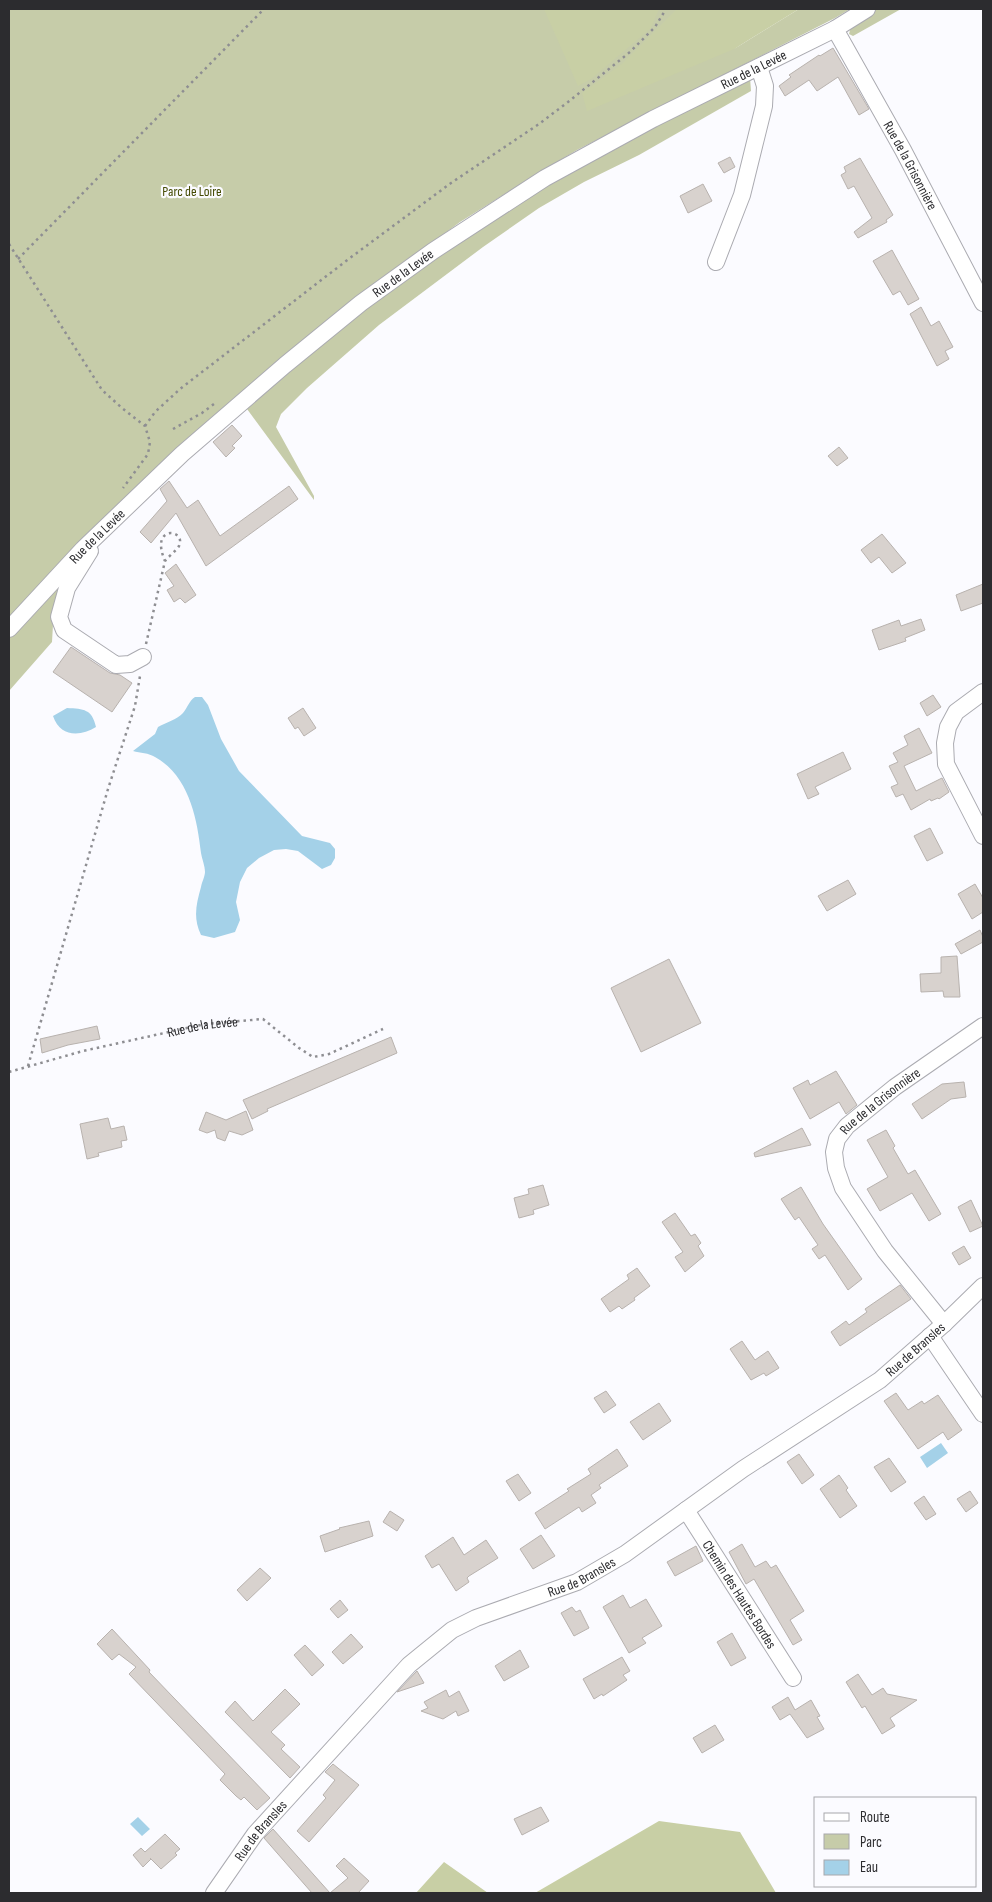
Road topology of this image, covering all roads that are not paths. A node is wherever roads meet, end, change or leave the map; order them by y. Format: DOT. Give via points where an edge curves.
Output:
graph roads {
  1 [pos="867,9"];
  2 [pos="835,29"];
  3 [pos="759,66"];
  4 [pos="716,262"];
  5 [pos="983,303"];
  6 [pos="99,533"];
  7 [pos="9,630"];
  8 [pos="143,657"];
  9 [pos="983,692"];
  10 [pos="983,836"];
  11 [pos="983,1026"];
  12 [pos="983,1286"];
  13 [pos="944,1324"];
  14 [pos="930,1336"];
  15 [pos="983,1414"];
  16 [pos="686,1510"];
  17 [pos="793,1678"];
  18 [pos="214,1893"];
  1 -- 2 [label="street, Rue de la Levée"];
  2 -- 3 [label="street, Rue de la Levée"];
  2 -- 5 [label="street, Rue de la Grisonnière"];
  3 -- 4 [label="street" via="765,86 764,106 742,195"];
  3 -- 6 [label="street, Rue de la Levée" via="545,178 432,251 285,365 182,454"];
  6 -- 7 [label="street, Rue de la Levée"];
  6 -- 8 [label="street" via="67,588 59,617 64,630 116,665 130,664"];
  9 -- 10 [label="street" via="956,712 948,727 945,744 946,764"];
  11 -- 13 [label="street, Rue de la Grisonnière" via="895,1087 847,1126 838,1138 834,1152 843,1188 885,1251"];
  12 -- 13 [label="street, Rue de Bransles"];
  13 -- 14 [label="street, Rue de Bransles"];
  14 -- 15 [label="street"];
  14 -- 16 [label="street, Rue de Bransles" via="880,1380"];
  16 -- 17 [label="street, Chemin des Hautes Bordes"];
  16 -- 18 [label="street, Rue de Bransles" via="626,1554 577,1582 476,1618 452,1630 408,1665 255,1834"];
}
